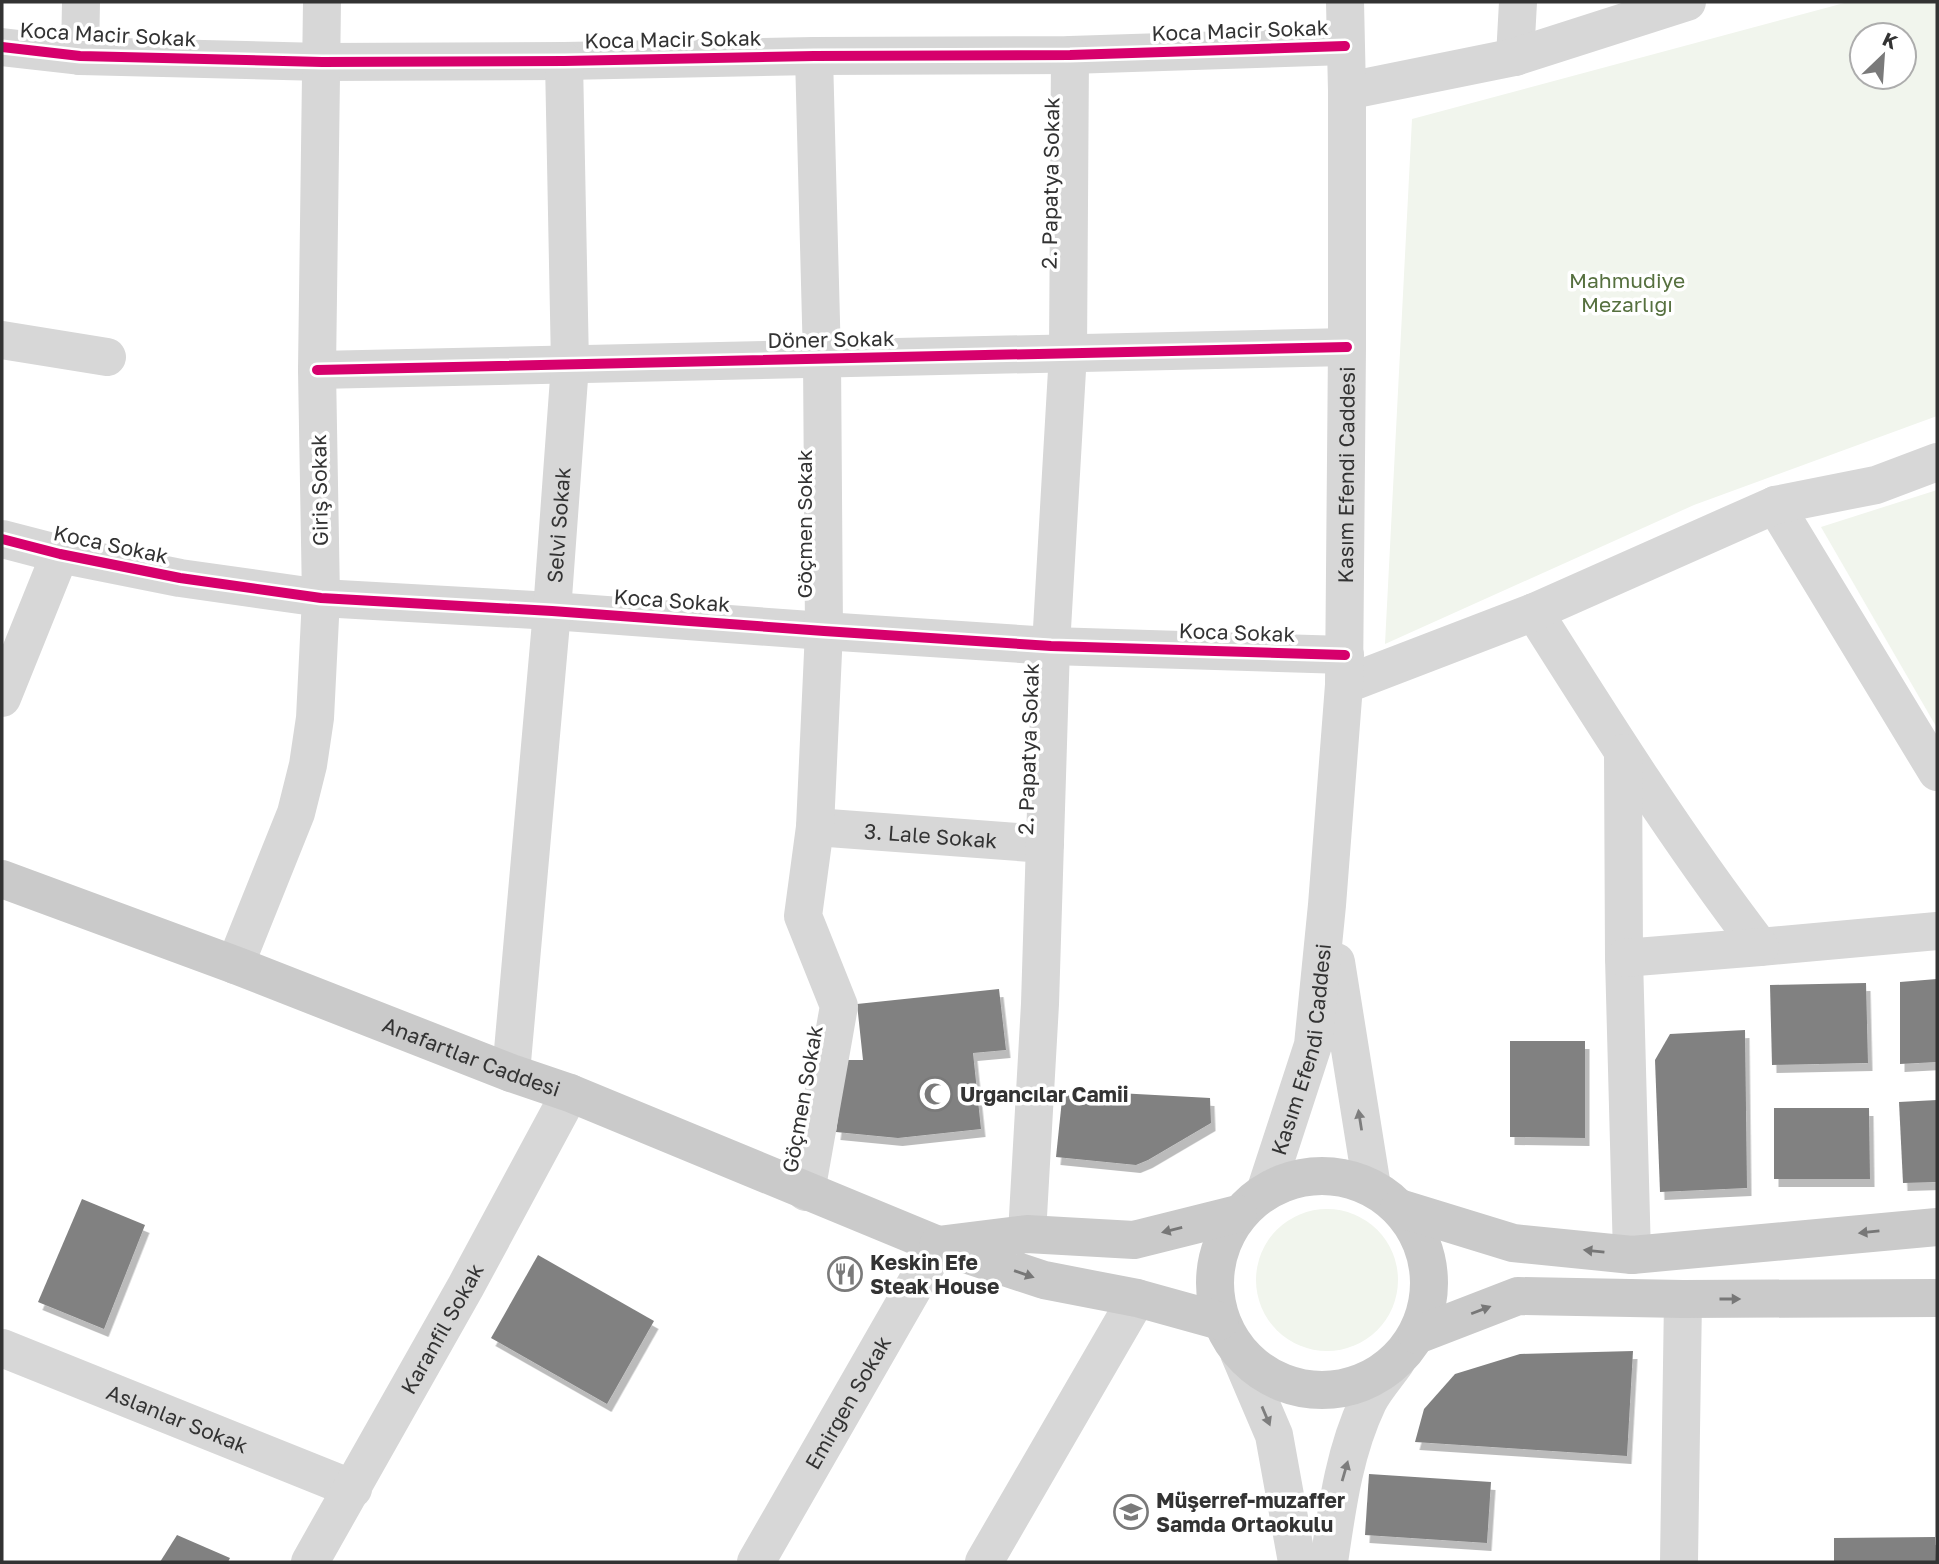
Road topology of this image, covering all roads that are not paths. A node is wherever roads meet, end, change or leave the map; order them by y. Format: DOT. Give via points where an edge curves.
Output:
graph roads {
  1 [pos="81,2"];
  2 [pos="322,2"];
  3 [pos="1345,2"];
  4 [pos="1518,2"];
  5 [pos="1687,2"];
  6 [pos="1345,46"];
  7 [pos="2,47"];
  8 [pos="1070,55"];
  9 [pos="80,56"];
  10 [pos="814,56"];
  11 [pos="1515,57"];
  12 [pos="564,61"];
  13 [pos="322,62"];
  14 [pos="1347,91"];
  15 [pos="2,340"];
  16 [pos="1347,347"];
  17 [pos="1068,353"];
  18 [pos="107,357"];
  19 [pos="822,359"];
  20 [pos="570,365"];
  21 [pos="317,370"];
  22 [pos="1937,462"];
  23 [pos="1775,505"];
  24 [pos="2,539"];
  25 [pos="60,554"];
  26 [pos="321,598"];
  27 [pos="552,611"];
  28 [pos="1534,612"];
  29 [pos="824,631"];
  30 [pos="1051,646"];
  31 [pos="1344,670"];
  32 [pos="2,698"];
  33 [pos="1623,753"];
  34 [pos="1937,772"];
  35 [pos="815,827"];
  36 [pos="1045,844"];
  37 [pos="2,880"];
  38 [pos="1327,905"];
  39 [pos="1937,932"];
  40 [pos="1760,947"];
  41 [pos="1624,958"];
  42 [pos="236,965"];
  43 [pos="511,1073"];
  44 [pos="570,1093"];
  45 [pos="1266,1189"];
  46 [pos="806,1192"];
  47 [pos="1385,1197"];
  48 [pos="1238,1214"];
  49 [pos="1937,1227"];
  50 [pos="1027,1234"];
  51 [pos="938,1245"];
  52 [pos="1632,1255"];
  53 [pos="1137,1298"];
  54 [pos="1937,1298"];
  55 [pos="1683,1299"];
  56 [pos="1230,1337"];
  57 [pos="1406,1348"];
  58 [pos="2,1349"];
  59 [pos="353,1489"];
  60 [pos="310,1562"];
  61 [pos="757,1562"];
  62 [pos="984,1562"];
  63 [pos="1297,1562"];
  64 [pos="1329,1562"];
  65 [pos="1679,1562"];
  1 -- 9 [label="street"];
  2 -- 13 [label="street, Giriş Sokak"];
  3 -- 6 [label="street, Kasım Efendi Caddesi"];
  4 -- 11 [label="street"];
  5 -- 11 [label="street"];
  6 -- 8 [label="street, Koca Macir Sokak"];
  6 -- 14 [label="street, Kasım Efendi Caddesi"];
  7 -- 9 [label="street, Koca Macir Sokak"];
  8 -- 10 [label="street, Koca Macir Sokak"];
  8 -- 17 [label="street, 2. Papatya Sokak"];
  9 -- 13 [label="street, Koca Macir Sokak"];
  10 -- 12 [label="street, Koca Macir Sokak"];
  10 -- 19 [label="street, Göçmen Sokak"];
  11 -- 14 [label="street"];
  12 -- 13 [label="street, Koca Macir Sokak"];
  12 -- 20 [label="street, Selvi Sokak"];
  13 -- 21 [label="street, Giriş Sokak"];
  14 -- 16 [label="street, Kasım Efendi Caddesi"];
  15 -- 18 [label="street"];
  16 -- 17 [label="street, Döner Sokak"];
  16 -- 31 [label="street, Kasım Efendi Caddesi"];
  17 -- 19 [label="street, Döner Sokak"];
  17 -- 30 [label="street, 2. Papatya Sokak"];
  19 -- 20 [label="street, Döner Sokak"];
  19 -- 29 [label="street, Göçmen Sokak"];
  20 -- 21 [label="street, Döner Sokak"];
  20 -- 27 [label="street, Selvi Sokak"];
  21 -- 26 [label="street, Giriş Sokak"];
  22 -- 23 [label="street" via="1876,485"];
  23 -- 28 [label="street"];
  23 -- 34 [label="street"];
  24 -- 25 [label="street, Koca Sokak"];
  25 -- 26 [label="street, Koca Sokak" via="180,578"];
  25 -- 32 [label="street"];
  26 -- 27 [label="street, Koca Sokak"];
  26 -- 42 [label="street, Giriş Sokak" via="315,718 296,813"];
  27 -- 29 [label="street, Koca Sokak"];
  27 -- 43 [label="street, Selvi Sokak"];
  28 -- 31 [label="street"];
  28 -- 33 [label="street"];
  29 -- 30 [label="street, Koca Sokak"];
  29 -- 35 [label="street, Göçmen Sokak"];
  30 -- 31 [label="street, Koca Sokak"];
  30 -- 36 [label="street, 2. Papatya Sokak"];
  31 -- 38 [label="street, Kasım Efendi Caddesi"];
  33 -- 40 [label="street"];
  33 -- 41 [label="street"];
  35 -- 36 [label="street, 3. Lale Sokak"];
  35 -- 46 [label="street, Göçmen Sokak" via="803,916 839,1006"];
  36 -- 50 [label="street, 2. Papatya Sokak"];
  37 -- 42 [label="main road, Anafartlar Caddesi"];
  38 -- 45 [label="street, Kasım Efendi Caddesi" via="1313,1045"];
  47 -- 38 [label="street, Kasım Efendi Caddesi, one-way"];
  39 -- 40 [label="street"];
  40 -- 41 [label="street"];
  41 -- 52 [label="street"];
  42 -- 43 [label="main road, Anafartlar Caddesi"];
  43 -- 44 [label="main road, Anafartlar Caddesi"];
  44 -- 46 [label="main road, Anafartlar Caddesi"];
  44 -- 59 [label="street, Karanfil Sokak"];
  45 -- 47 [label="main road" via="1302,1177 1339,1176"];
  45 -- 48 [label="main road"];
  46 -- 51 [label="main road, Anafartlar Caddesi"];
  52 -- 47 [label="main road, one-way" via="1513,1243"];
  47 -- 57 [label="main road" via="1419,1236 1429,1268 1428,1302"];
  48 -- 50 [label="main road, one-way" via="1134,1240"];
  48 -- 56 [label="main road" via="1219,1247 1213,1284"];
  49 -- 52 [label="main road, one-way"];
  50 -- 51 [label="main road"];
  51 -- 53 [label="main road, Anafartlar Caddesi, one-way" via="1044,1280"];
  51 -- 61 [label="street, Emirgen Sokak"];
  53 -- 56 [label="main road, Anafartlar Caddesi"];
  53 -- 62 [label="street"];
  55 -- 54 [label="main road, one-way"];
  57 -- 55 [label="main road, one-way" via="1518,1296"];
  55 -- 65 [label="street"];
  56 -- 57 [label="main road" via="1268,1377 1300,1389 1335,1390 1368,1380"];
  56 -- 63 [label="street, one-way" via="1274,1435"];
  64 -- 57 [label="street, one-way" via="1340,1490 1354,1439 1368,1401"];
  58 -- 59 [label="street, Aslanlar Sokak"];
  59 -- 60 [label="street, Karanfil Sokak"];
}
